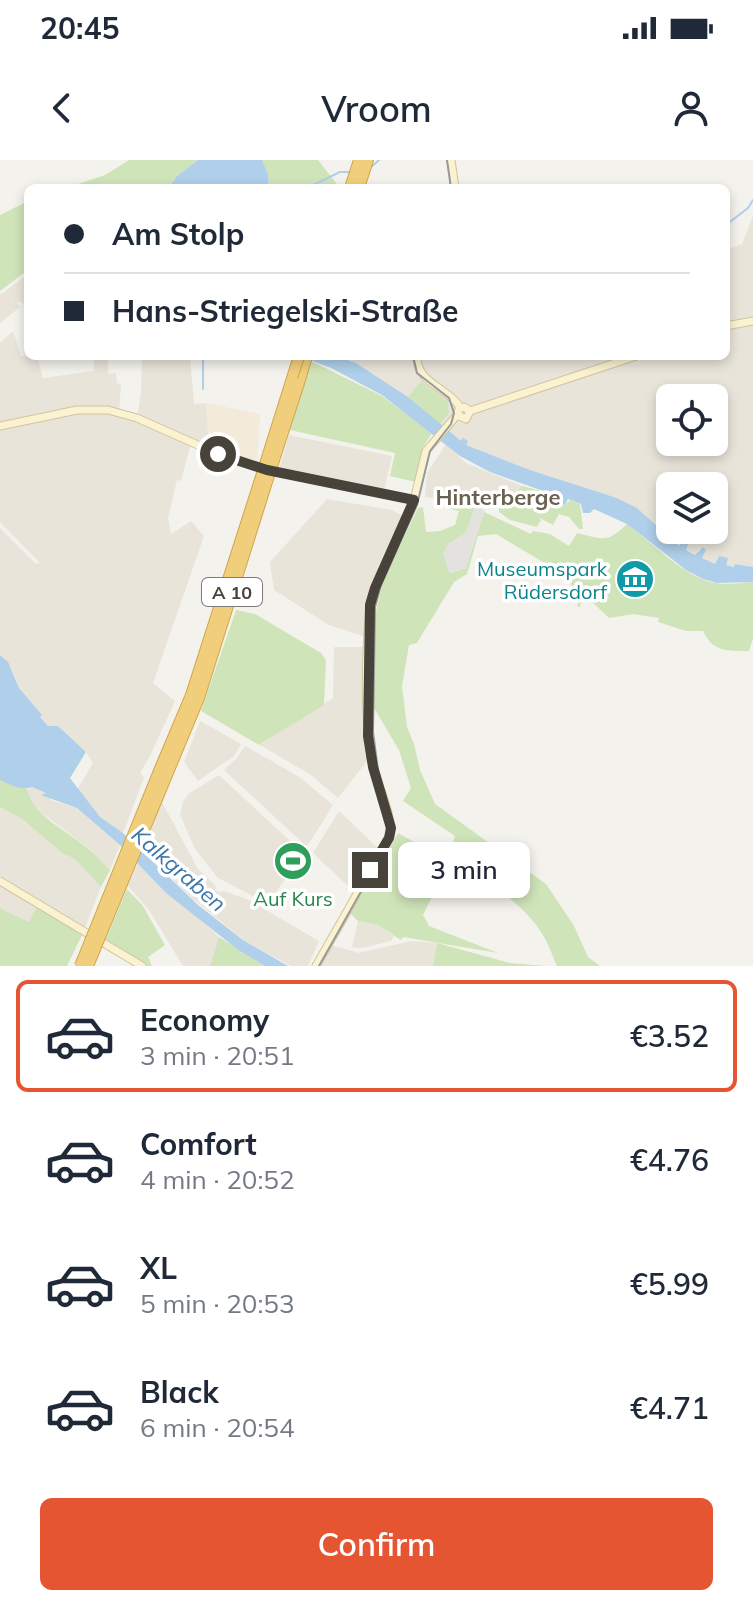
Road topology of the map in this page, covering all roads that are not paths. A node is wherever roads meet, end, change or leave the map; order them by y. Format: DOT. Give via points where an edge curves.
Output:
graph roads {
  1 [pos="359,160"];
  2 [pos="368,160"];
  3 [pos="451,160"];
  4 [pos="351,184"];
  5 [pos="360,184"];
  6 [pos="454,184"];
  7 [pos="753,321"];
  8 [pos="730,325"];
  9 [pos="298,360"];
  10 [pos="306,360"];
  11 [pos="417,360"];
  12 [pos="624,360"];
  13 [pos="459,411"];
  14 [pos="0,426"];
  15 [pos="263,484"];
  16 [pos="414,500"];
  17 [pos="163,773"];
  18 [pos="0,881"];
  19 [pos="80,966"];
  20 [pos="88,966"];
  21 [pos="142,966"];
  22 [pos="316,966"];
  1 -- 4 [label="highway"];
  2 -- 5 [label="highway"];
  3 -- 6 [label="main road"];
  7 -- 8 [label="main road"];
  9 -- 15 [label="highway, A 10, bridge"];
  10 -- 15 [label="highway, A 10, bridge"];
  11 -- 13 [label="main road" via="423,376 452,397"];
  12 -- 13 [label="main road" via="470,411 466,419"];
  13 -- 16 [label="main road" via="426,451"];
  14 -- 16 [label="main road" via="77,410 108,410 267,470"];
  15 -- 17 [label="highway, A 10" via="195,697"];
  16 -- 22 [label="main road" via="375,588 370,613 368,736 391,828"];
  17 -- 19 [label="highway, A 10, bridge"];
  17 -- 20 [label="highway, A 10, bridge"];
  18 -- 21 [label="main road"];
}
